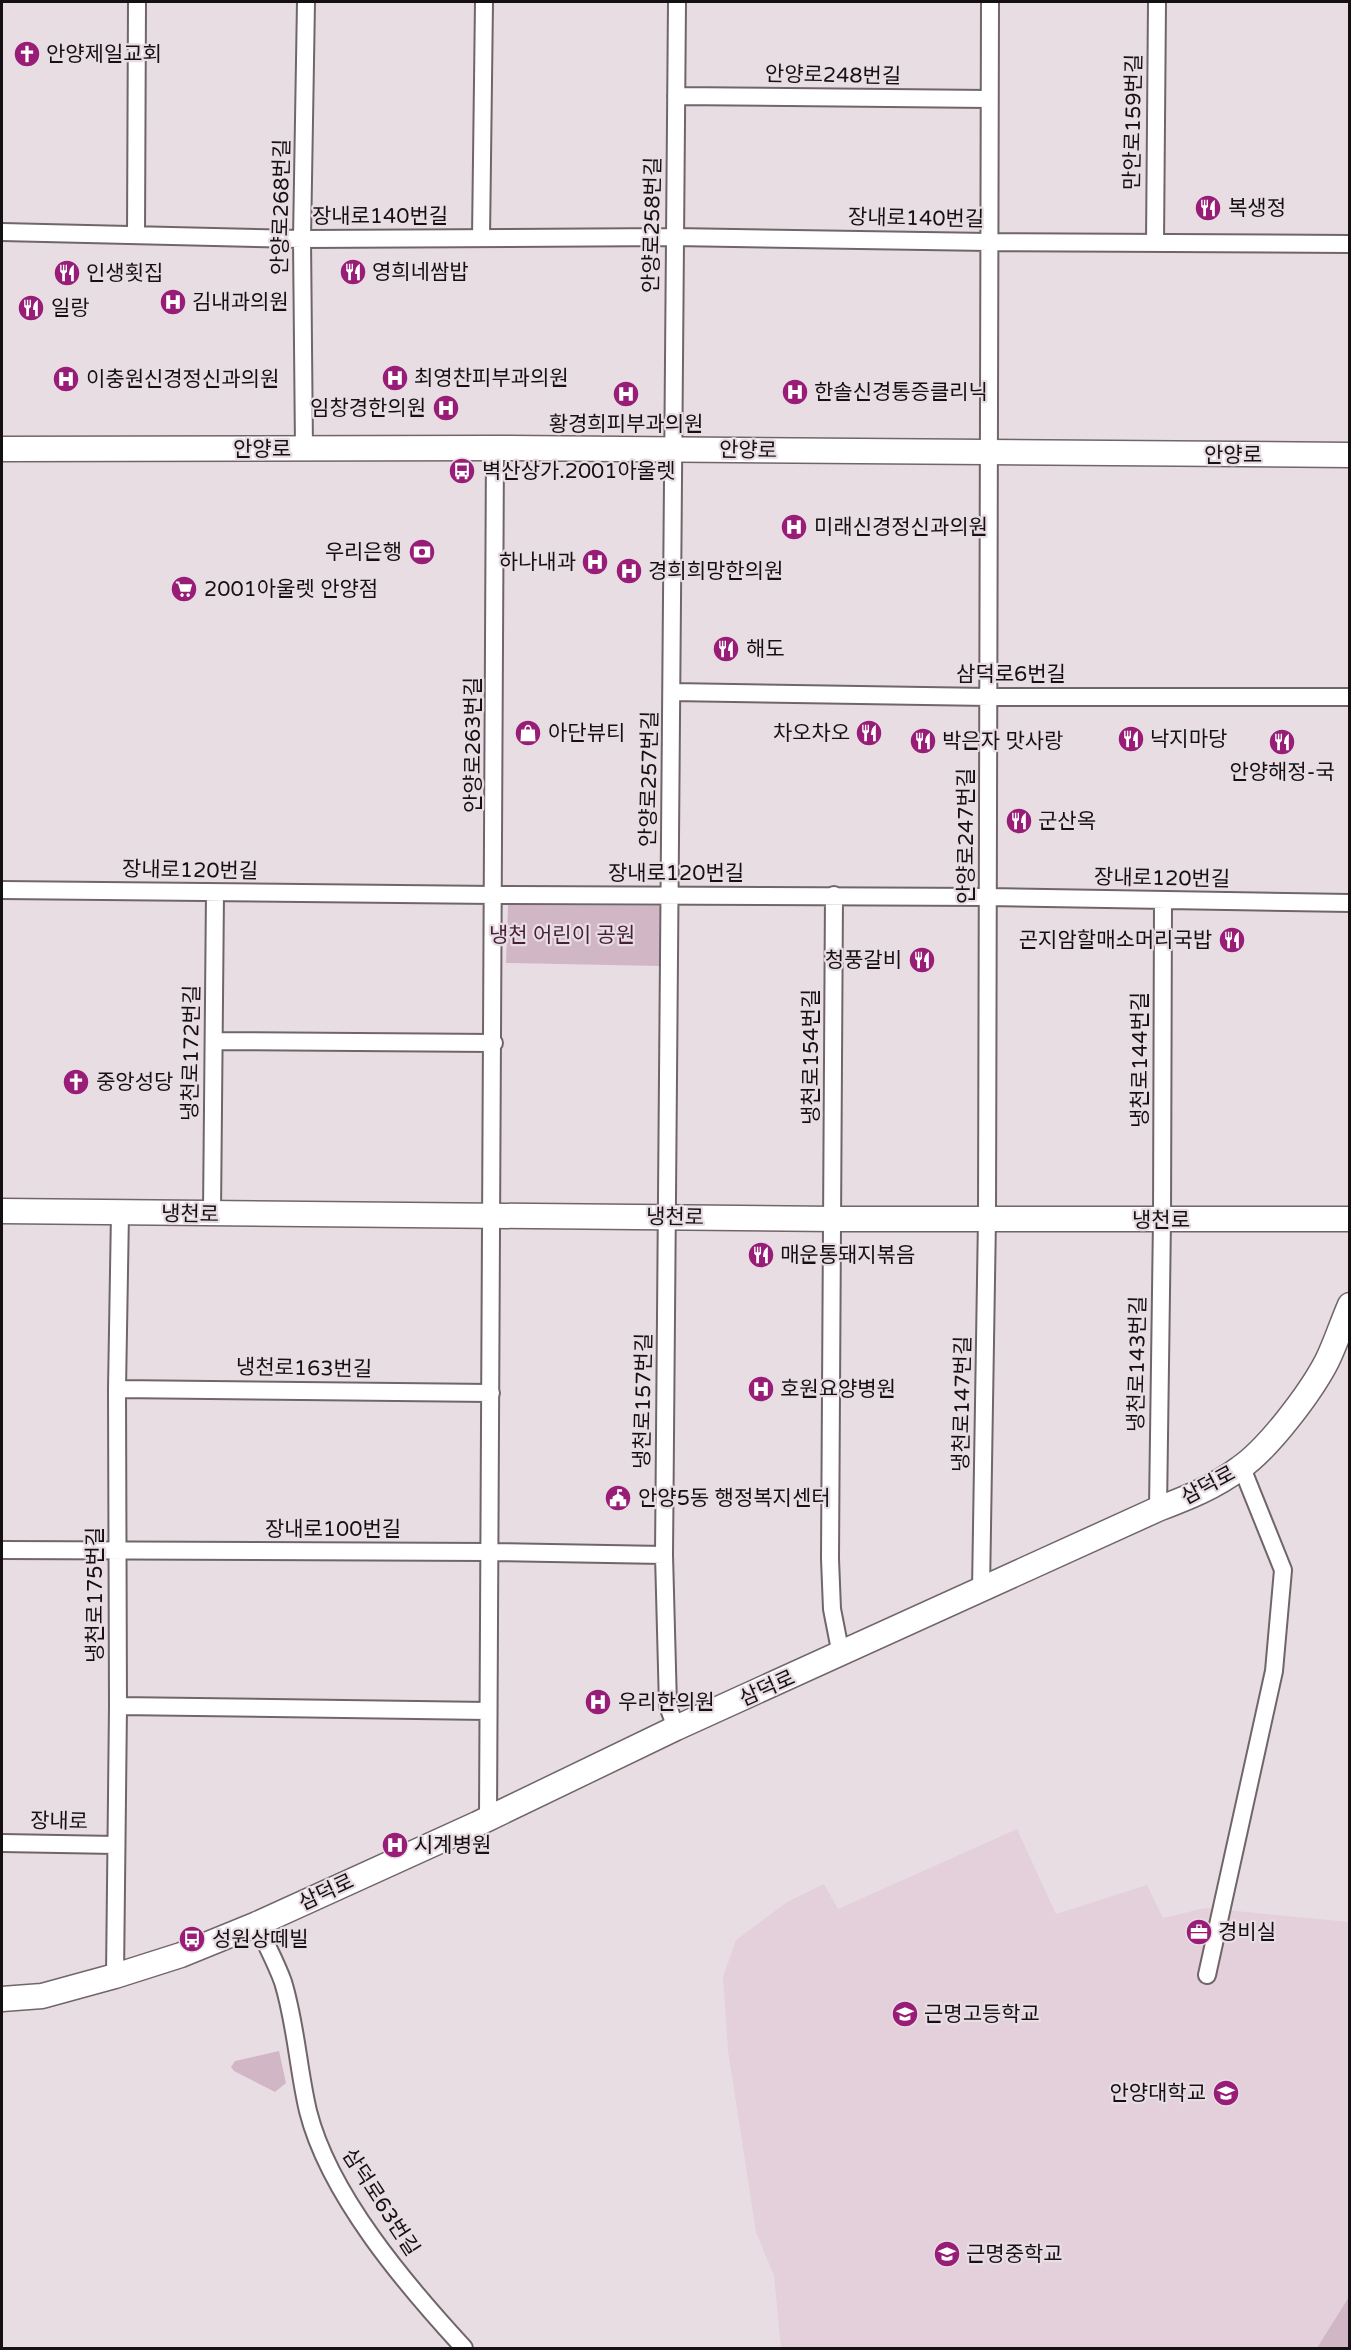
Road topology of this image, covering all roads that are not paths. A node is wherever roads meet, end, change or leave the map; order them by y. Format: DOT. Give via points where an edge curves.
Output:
graph roads {
  1 [pos="137,2"];
  2 [pos="306,2"];
  3 [pos="484,2"];
  4 [pos="677,2"];
  5 [pos="990,2"];
  6 [pos="1157,2"];
  7 [pos="676,96"];
  8 [pos="989,99"];
  9 [pos="2,232"];
  10 [pos="136,235"];
  11 [pos="674,237"];
  12 [pos="481,238"];
  13 [pos="302,239"];
  14 [pos="989,242"];
  15 [pos="1155,243"];
  16 [pos="1350,244"];
  17 [pos="495,448"];
  18 [pos="2,449"];
  19 [pos="304,449"];
  20 [pos="674,450"];
  21 [pos="991,453"];
  22 [pos="1350,455"];
  23 [pos="672,692"];
  24 [pos="989,697"];
  25 [pos="1350,697"];
  26 [pos="2,890"];
  27 [pos="215,893"];
  28 [pos="495,895"];
  29 [pos="834,895"];
  30 [pos="669,896"];
  31 [pos="988,897"];
  32 [pos="1163,900"];
  33 [pos="1350,903"];
  34 [pos="215,1041"];
  35 [pos="494,1043"];
  36 [pos="2,1211"];
  37 [pos="120,1213"];
  38 [pos="212,1214"];
  39 [pos="491,1215"];
  40 [pos="667,1217"];
  41 [pos="987,1218"];
  42 [pos="833,1219"];
  43 [pos="1350,1219"];
  44 [pos="1162,1220"];
  45 [pos="1350,1305"];
  46 [pos="117,1389"];
  47 [pos="491,1393"];
  48 [pos="1242,1468"];
  49 [pos="1158,1509"];
  50 [pos="2,1550"];
  51 [pos="117,1551"];
  52 [pos="491,1552"];
  53 [pos="664,1555"];
  54 [pos="981,1590"];
  55 [pos="841,1655"];
  56 [pos="118,1706"];
  57 [pos="488,1711"];
  58 [pos="676,1728"];
  59 [pos="488,1817"];
  60 [pos="2,1842"];
  61 [pos="116,1845"];
  62 [pos="257,1924"];
  63 [pos="1207,1974"];
  64 [pos="115,1976"];
  65 [pos="2,1999"];
  66 [pos="464,2349"];
  1 -- 10 [label="street"];
  2 -- 13 [label="street, 안양로268번길"];
  3 -- 12 [label="street"];
  4 -- 7 [label="street, 안양로258번길"];
  5 -- 8 [label="street"];
  6 -- 15 [label="street, 만안로159번길"];
  7 -- 8 [label="street, 안양로248번길"];
  7 -- 11 [label="street, 안양로258번길"];
  8 -- 14 [label="street"];
  9 -- 10 [label="street, 장내로140번길"];
  10 -- 13 [label="street, 장내로140번길"];
  11 -- 12 [label="street, 장내로140번길"];
  11 -- 14 [label="street, 장내로140번길"];
  11 -- 20 [label="street, 안양로258번길"];
  12 -- 13 [label="street, 장내로140번길"];
  13 -- 19 [label="street, 안양로268번길"];
  14 -- 15 [label="street, 장내로140번길"];
  14 -- 21 [label="street"];
  15 -- 16 [label="street, 장내로140번길"];
  17 -- 19 [label="street, 안양로"];
  17 -- 20 [label="street, 안양로"];
  17 -- 28 [label="street, 안양로263번길"];
  18 -- 19 [label="street, 안양로"];
  20 -- 21 [label="street, 안양로"];
  20 -- 23 [label="street, 안양로257번길"];
  21 -- 22 [label="street, 안양로"];
  21 -- 24 [label="street, 안양로247번길"];
  23 -- 24 [label="street, 삼덕로6번길"];
  23 -- 30 [label="street, 안양로257번길"];
  24 -- 25 [label="street, 삼덕로6번길"];
  24 -- 31 [label="street, 안양로247번길"];
  26 -- 27 [label="street, 장내로120번길"];
  27 -- 28 [label="street, 장내로120번길"];
  27 -- 34 [label="street, 냉천로172번길"];
  28 -- 30 [label="street, 장내로120번길"];
  28 -- 35 [label="street, 안양로263번길"];
  29 -- 30 [label="street, 장내로120번길"];
  29 -- 31 [label="street, 장내로120번길"];
  29 -- 42 [label="street, 냉천로154번길"];
  30 -- 40 [label="street, 안양로257번길"];
  31 -- 32 [label="street, 장내로120번길"];
  31 -- 41 [label="street, 안양로247번길"];
  32 -- 33 [label="street, 장내로120번길"];
  32 -- 44 [label="street, 냉천로144번길"];
  34 -- 35 [label="street"];
  34 -- 38 [label="street, 냉천로172번길"];
  35 -- 39 [label="street, 안양로263번길"];
  36 -- 37 [label="street, 냉천로"];
  37 -- 38 [label="street, 냉천로"];
  37 -- 46 [label="street, 냉천로175번길"];
  38 -- 39 [label="street, 냉천로"];
  39 -- 40 [label="street, 냉천로"];
  39 -- 47 [label="street"];
  40 -- 42 [label="street, 냉천로"];
  40 -- 53 [label="street, 냉천로157번길"];
  41 -- 42 [label="street, 냉천로"];
  41 -- 44 [label="street, 냉천로"];
  41 -- 54 [label="street, 냉천로147번길"];
  42 -- 55 [label="street, 냉천로154번길" via="830,1559 832,1609"];
  43 -- 44 [label="street, 냉천로"];
  44 -- 49 [label="street, 냉천로143번길"];
  45 -- 48 [label="street, 삼덕로" via="1327,1361 1308,1390 1266,1445"];
  46 -- 47 [label="street, 냉천로163번길"];
  46 -- 51 [label="street, 냉천로175번길"];
  47 -- 52 [label="street"];
  48 -- 49 [label="street, 삼덕로" via="1203,1491"];
  48 -- 63 [label="street" via="1284,1570 1274,1671"];
  49 -- 54 [label="street, 삼덕로"];
  50 -- 51 [label="street, 장내로100번길"];
  51 -- 52 [label="street, 장내로100번길"];
  51 -- 56 [label="street, 냉천로175번길"];
  52 -- 53 [label="street, 장내로100번길"];
  52 -- 57 [label="street"];
  53 -- 58 [label="street, 냉천로157번길" via="668,1706"];
  54 -- 55 [label="street, 삼덕로"];
  55 -- 58 [label="street, 삼덕로"];
  56 -- 57 [label="street"];
  56 -- 61 [label="street, 냉천로175번길"];
  57 -- 59 [label="street"];
  58 -- 59 [label="street, 삼덕로"];
  59 -- 62 [label="street, 삼덕로"];
  60 -- 61 [label="street, 장내로"];
  61 -- 64 [label="street, 냉천로175번길"];
  62 -- 64 [label="street, 삼덕로"];
  62 -- 66 [label="street, 삼덕로63번길" via="283,1982 308,2112 327,2162 383,2252"];
  64 -- 65 [label="street, 삼덕로" via="42,1996"];
}
